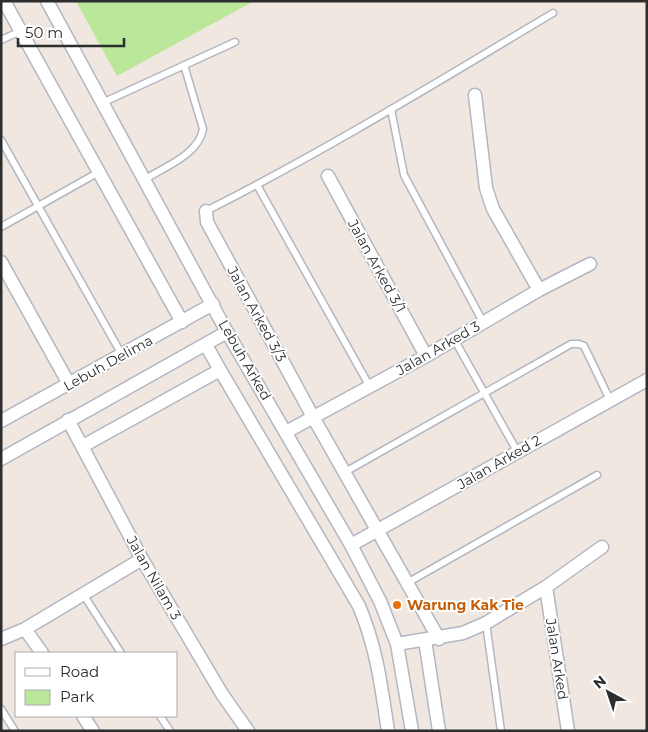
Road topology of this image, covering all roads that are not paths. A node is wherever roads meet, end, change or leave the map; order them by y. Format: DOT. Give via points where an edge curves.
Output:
graph roads {
  1 [pos="4,1"];
  2 [pos="46,1"];
  3 [pos="553,13"];
  4 [pos="21,31"];
  5 [pos="1,40"];
  6 [pos="235,42"];
  7 [pos="184,65"];
  8 [pos="475,95"];
  9 [pos="101,103"];
  10 [pos="391,110"];
  11 [pos="1,140"];
  12 [pos="99,172"];
  13 [pos="328,176"];
  14 [pos="145,179"];
  15 [pos="257,185"];
  16 [pos="39,206"];
  17 [pos="206,211"];
  18 [pos="1,227"];
  19 [pos="1,262"];
  20 [pos="590,264"];
  21 [pos="539,290"];
  22 [pos="213,304"];
  23 [pos="182,322"];
  24 [pos="483,322"];
  25 [pos="227,332"];
  26 [pos="454,339"];
  27 [pos="206,345"];
  28 [pos="122,355"];
  29 [pos="426,356"];
  30 [pos="220,370"];
  31 [pos="647,380"];
  32 [pos="69,384"];
  33 [pos="370,387"];
  34 [pos="485,394"];
  35 [pos="610,400"];
  36 [pos="313,417"];
  37 [pos="68,420"];
  38 [pos="1,421"];
  39 [pos="286,432"];
  40 [pos="83,446"];
  41 [pos="517,451"];
  42 [pos="1,458"];
  43 [pos="345,472"];
  44 [pos="597,475"];
  45 [pos="378,531"];
  46 [pos="351,545"];
  47 [pos="602,547"];
  48 [pos="142,559"];
  49 [pos="407,583"];
  50 [pos="546,587"];
  51 [pos="83,594"];
  52 [pos="486,623"];
  53 [pos="25,629"];
  54 [pos="1,639"];
  55 [pos="439,639"];
  56 [pos="425,640"];
  57 [pos="397,644"];
  58 [pos="41,652"];
  59 [pos="119,652"];
  60 [pos="1,709"];
  61 [pos="84,717"];
  62 [pos="161,717"];
  63 [pos="15,731"];
  64 [pos="93,731"];
  65 [pos="170,731"];
  66 [pos="248,731"];
  67 [pos="388,731"];
  68 [pos="412,731"];
  69 [pos="439,731"];
  70 [pos="501,731"];
  71 [pos="568,731"];
  1 -- 4 [label="street"];
  2 -- 9 [label="street, Lebuh Arked"];
  3 -- 10 [label="lane"];
  4 -- 5 [label="lane"];
  4 -- 12 [label="street"];
  6 -- 7 [label="lane"];
  7 -- 9 [label="lane"];
  7 -- 14 [label="lane" via="203,129 202,138 181,158"];
  8 -- 21 [label="street" via="486,188 493,209"];
  9 -- 14 [label="street, Lebuh Arked"];
  10 -- 15 [label="lane"];
  10 -- 24 [label="lane" via="404,175"];
  11 -- 16 [label="lane"];
  12 -- 16 [label="lane"];
  12 -- 23 [label="street"];
  13 -- 29 [label="street, Jalan Arked 3/1"];
  14 -- 22 [label="street, Lebuh Arked"];
  15 -- 17 [label="lane"];
  15 -- 33 [label="lane"];
  16 -- 18 [label="lane"];
  16 -- 28 [label="lane"];
  17 -- 36 [label="street, Jalan Arked 3/3" via="207,222"];
  19 -- 32 [label="street"];
  20 -- 21 [label="street, Jalan Arked 3"];
  21 -- 24 [label="street, Jalan Arked 3"];
  22 -- 23 [label="street, Lebuh Delima"];
  22 -- 25 [label="street, Lebuh Arked"];
  23 -- 28 [label="street, Lebuh Delima"];
  24 -- 26 [label="street, Jalan Arked 3"];
  25 -- 27 [label="street"];
  25 -- 39 [label="street, Lebuh Arked"];
  26 -- 29 [label="street, Jalan Arked 3"];
  26 -- 34 [label="lane"];
  27 -- 30 [label="street"];
  27 -- 37 [label="street"];
  28 -- 32 [label="street, Lebuh Delima"];
  29 -- 33 [label="street, Jalan Arked 3"];
  30 -- 40 [label="street"];
  30 -- 67 [label="street" via="358,606 378,659"];
  31 -- 35 [label="street, Jalan Arked 2"];
  32 -- 38 [label="street, Lebuh Delima"];
  33 -- 36 [label="street, Jalan Arked 3"];
  34 -- 35 [label="lane" via="571,344 579,344 591,357"];
  34 -- 41 [label="lane"];
  34 -- 43 [label="lane"];
  35 -- 41 [label="street, Jalan Arked 2"];
  36 -- 39 [label="street, Jalan Arked 3"];
  36 -- 43 [label="street, Jalan Arked 3/3"];
  37 -- 40 [label="street, Jalan Nilam 3"];
  37 -- 42 [label="street"];
  39 -- 46 [label="street, Lebuh Arked"];
  40 -- 48 [label="street, Jalan Nilam 3"];
  41 -- 45 [label="street, Jalan Arked 2"];
  43 -- 45 [label="street, Jalan Arked 3/3"];
  44 -- 49 [label="lane"];
  45 -- 46 [label="street, Jalan Arked 2"];
  45 -- 49 [label="street, Jalan Arked 3/3"];
  46 -- 57 [label="street, Lebuh Arked" via="380,601"];
  47 -- 50 [label="street"];
  48 -- 51 [label="street"];
  48 -- 66 [label="street, Jalan Nilam 3" via="222,694"];
  49 -- 55 [label="street, Jalan Arked 3/3"];
  50 -- 52 [label="street"];
  50 -- 71 [label="street, Jalan Arked"];
  51 -- 53 [label="street"];
  51 -- 59 [label="lane"];
  52 -- 55 [label="street"];
  52 -- 70 [label="lane"];
  53 -- 54 [label="street"];
  53 -- 58 [label="street"];
  55 -- 56 [label="street"];
  56 -- 57 [label="street"];
  56 -- 69 [label="street"];
  57 -- 68 [label="street, Lebuh Arked"];
  60 -- 63 [label="lane"];
  61 -- 64 [label="street"];
  62 -- 65 [label="lane"];
}
